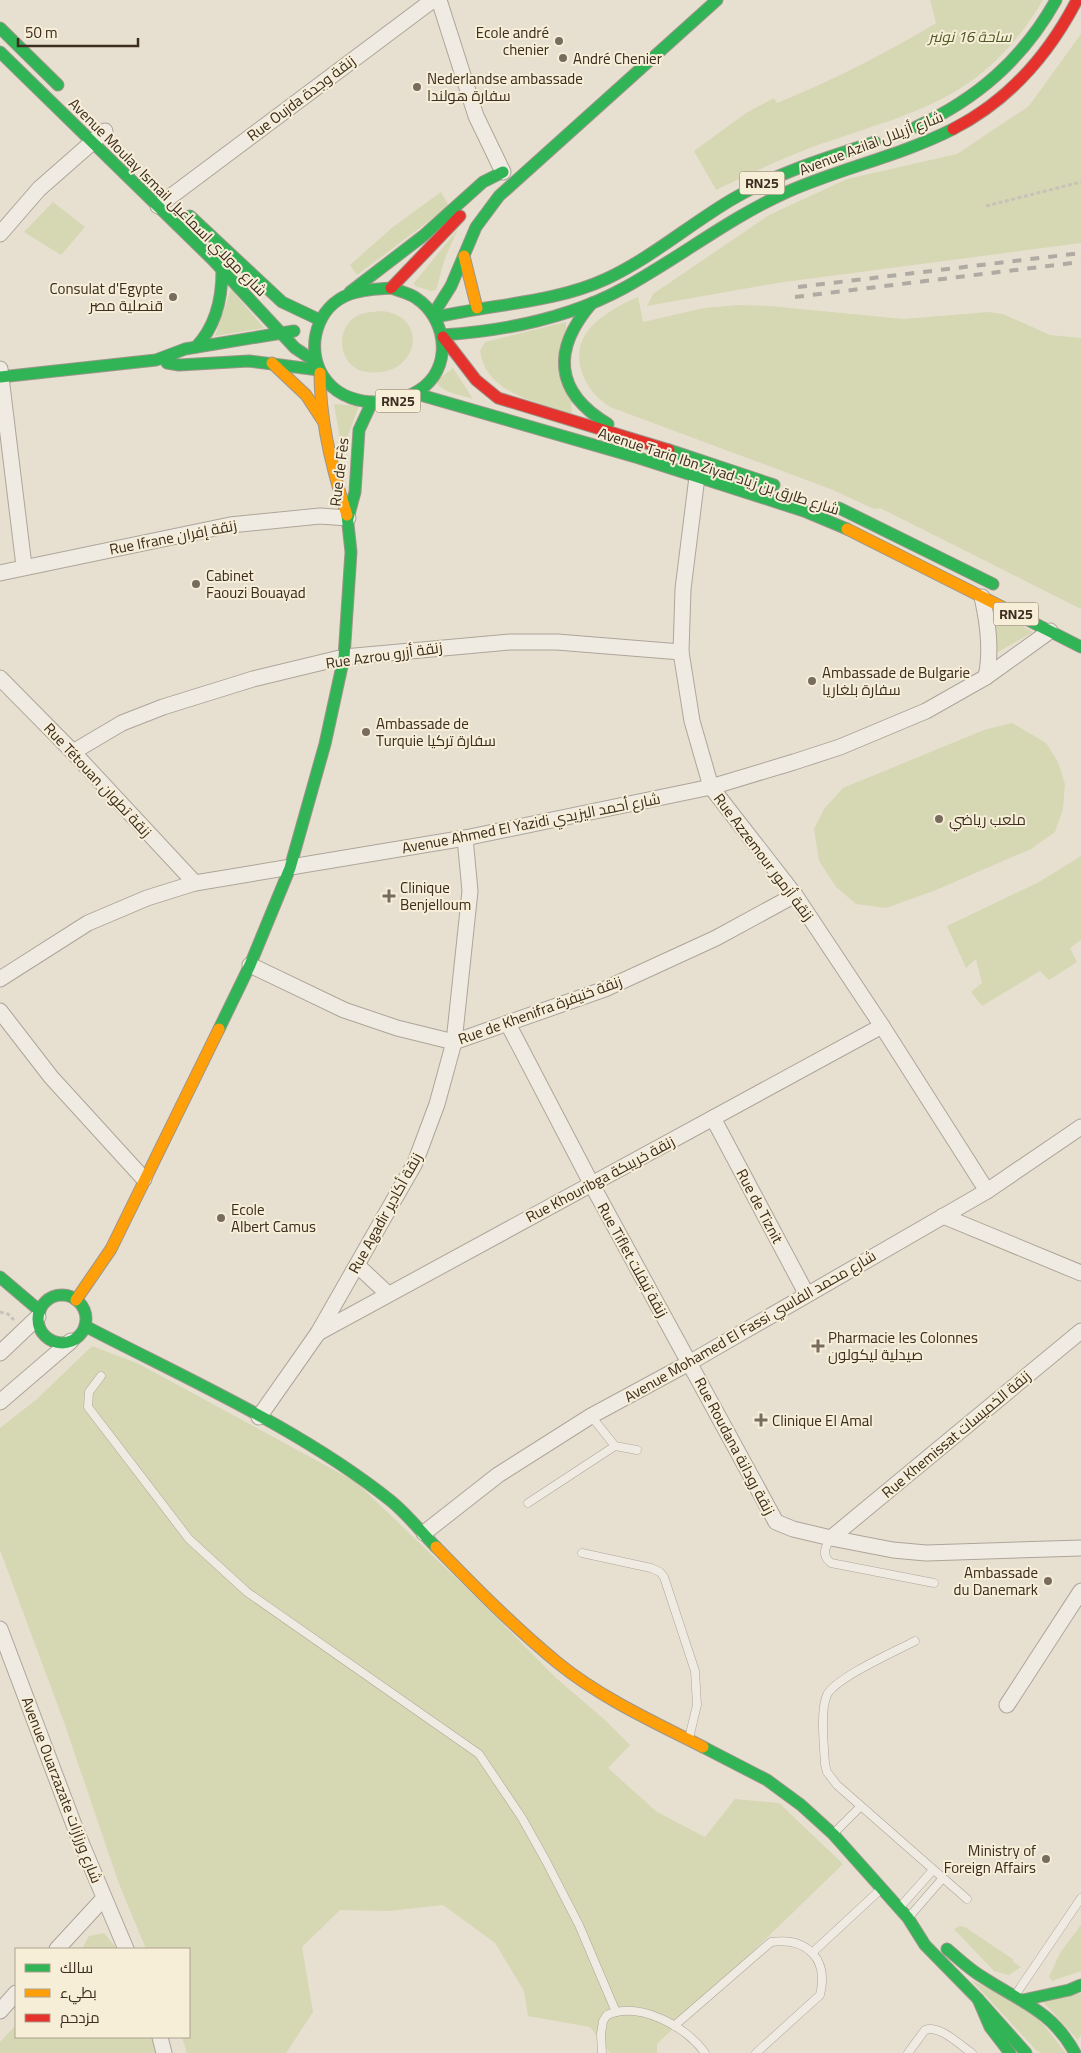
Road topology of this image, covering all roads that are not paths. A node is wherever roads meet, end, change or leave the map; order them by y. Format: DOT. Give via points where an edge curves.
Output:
graph roads {
  1 [pos="433,0"];
  2 [pos="439,0"];
  3 [pos="717,0"];
  4 [pos="1056,0"];
  5 [pos="1077,0"];
  6 [pos="0,28"];
  7 [pos="0,52"];
  8 [pos="70,96"];
  9 [pos="104,130"];
  10 [pos="904,132"];
  11 [pos="885,138"];
  12 [pos="93,141"];
  13 [pos="507,175"];
  14 [pos="173,199"];
  15 [pos="158,206"];
  16 [pos="0,234"];
  17 [pos="464,256"];
  18 [pos="222,271"];
  19 [pos="391,288"];
  20 [pos="343,296"];
  21 [pos="592,303"];
  22 [pos="476,308"];
  23 [pos="435,315"];
  24 [pos="319,322"];
  25 [pos="282,333"];
  26 [pos="443,336"];
  27 [pos="196,348"];
  28 [pos="156,360"];
  29 [pos="272,363"];
  30 [pos="319,368"];
  31 [pos="0,374"];
  32 [pos="417,394"];
  33 [pos="372,402"];
  34 [pos="323,421"];
  35 [pos="630,437"];
  36 [pos="697,477"];
  37 [pos="782,487"];
  38 [pos="824,502"];
  39 [pos="348,518"];
  40 [pos="24,566"];
  41 [pos="0,572"];
  42 [pos="1003,589"];
  43 [pos="982,597"];
  44 [pos="1050,631"];
  45 [pos="1081,647"];
  46 [pos="681,652"];
  47 [pos="344,657"];
  48 [pos="986,677"];
  49 [pos="0,678"];
  50 [pos="73,752"];
  51 [pos="711,787"];
  52 [pos="465,838"];
  53 [pos="290,868"];
  54 [pos="195,883"];
  55 [pos="795,895"];
  56 [pos="250,965"];
  57 [pos="2,973"];
  58 [pos="0,1011"];
  59 [pos="508,1024"];
  60 [pos="882,1026"];
  61 [pos="454,1042"];
  62 [pos="713,1118"];
  63 [pos="1081,1127"];
  64 [pos="144,1179"];
  65 [pos="591,1183"];
  66 [pos="987,1191"];
  67 [pos="943,1216"];
  68 [pos="357,1265"];
  69 [pos="1081,1273"];
  70 [pos="0,1277"];
  71 [pos="388,1294"];
  72 [pos="806,1294"];
  73 [pos="76,1300"];
  74 [pos="39,1314"];
  75 [pos="85,1326"];
  76 [pos="1081,1331"];
  77 [pos="318,1332"];
  78 [pos="71,1341"];
  79 [pos="0,1353"];
  80 [pos="689,1362"];
  81 [pos="101,1376"];
  82 [pos="0,1402"];
  83 [pos="591,1416"];
  84 [pos="259,1417"];
  85 [pos="615,1446"];
  86 [pos="637,1450"];
  87 [pos="528,1503"];
  88 [pos="424,1533"];
  89 [pos="831,1538"];
  90 [pos="1081,1548"];
  91 [pos="582,1553"];
  92 [pos="934,1584"];
  93 [pos="1081,1590"];
  94 [pos="0,1630"];
  95 [pos="915,1640"];
  96 [pos="1007,1705"];
  97 [pos="689,1740"];
  98 [pos="861,1806"];
  99 [pos="833,1834"];
  100 [pos="933,1870"];
  101 [pos="942,1879"];
  102 [pos="881,1889"];
  103 [pos="104,1898"];
  104 [pos="1081,1898"];
  105 [pos="967,1899"];
  106 [pos="899,1909"];
  107 [pos="908,1918"];
  108 [pos="58,1948"];
  109 [pos="126,1948"];
  110 [pos="812,1953"];
  111 [pos="1081,1985"];
  112 [pos="15,1994"];
  113 [pos="978,1998"];
  114 [pos="1019,1998"];
  115 [pos="0,2011"];
  116 [pos="616,2012"];
  117 [pos="674,2026"];
  118 [pos="162,2038"];
  119 [pos="163,2038"];
  120 [pos="164,2053"];
  121 [pos="173,2053"];
  122 [pos="602,2053"];
  123 [pos="705,2053"];
  124 [pos="756,2053"];
  125 [pos="908,2053"];
  126 [pos="972,2053"];
  127 [pos="1010,2053"];
  128 [pos="1026,2053"];
  129 [pos="1075,2053"];
  1 -- 14 [label="street, Rue Oujda زنقة وجدة"];
  2 -- 13 [label="street" via="476,116"];
  3 -- 13 [label="main road"];
  4 -- 10 [label="main road, Avenue Azilal شارع أزيلال" via="1024,49 989,84 948,112"];
  5 -- 21 [label="main road, Avenue Azilal شارع أزيلال / RN25" via="1040,59 1002,96 980,112 934,137 809,182 764,202 625,287"];
  6 -- 8 [label="main road, Avenue Moulay Ismail شارع مولاي اسماعيل"];
  7 -- 12 [label="main road, Avenue Moulay Ismail شارع مولاي اسماعيل"];
  9 -- 12 [label="street"];
  11 -- 22 [label="main road, Avenue Azilal شارع أزيلال / RN25" via="798,168 752,188 631,266 597,283 552,298"];
  12 -- 15 [label="main road, Avenue Moulay Ismail شارع مولاي اسماعيل"];
  12 -- 16 [label="street" via="39,189"];
  13 -- 17 [label="main road"];
  13 -- 19 [label="main road"];
  13 -- 20 [label="main road" via="483,182 397,257"];
  14 -- 15 [label="street, Rue Oujda زنقة وجدة"];
  14 -- 24 [label="main road, Avenue Moulay Ismail شارع مولاي اسماعيل" via="282,302"];
  15 -- 18 [label="main road, Avenue Moulay Ismail شارع مولاي اسماعيل"];
  17 -- 22 [label="main road"];
  17 -- 23 [label="main road" via="452,288"];
  18 -- 25 [label="main road, Avenue Moulay Ismail شارع مولاي اسماعيل"];
  18 -- 27 [label="main road" via="220,300 210,329"];
  19 -- 20 [label="main road, RN25"];
  19 -- 23 [label="main road, RN25" via="422,300"];
  20 -- 24 [label="main road" via="330,306"];
  21 -- 26 [label="main road, Avenue Azilal شارع أزيلال / RN25" via="480,332"];
  21 -- 35 [label="main road, RN25" via="568,335 566,375 573,394 585,410"];
  22 -- 23 [label="main road, Avenue Azilal شارع أزيلال / RN25"];
  23 -- 26 [label="main road, RN25"];
  24 -- 25 [label="main road"];
  24 -- 30 [label="main road" via="314,344"];
  25 -- 27 [label="main road"];
  25 -- 30 [label="main road, Avenue Moulay Ismail شارع مولاي اسماعيل"];
  26 -- 32 [label="main road, RN25" via="440,365 431,381"];
  26 -- 35 [label="main road, Avenue Tariq Ibn Ziyad شارع طارق بن زياد / RN25" via="476,380 498,398"];
  27 -- 28 [label="main road"];
  28 -- 29 [label="main road" via="179,365"];
  28 -- 31 [label="main road"];
  29 -- 30 [label="main road"];
  29 -- 34 [label="main road" via="296,384"];
  30 -- 33 [label="main road, RN25" via="342,394 362,402"];
  30 -- 34 [label="main road"];
  31 -- 40 [label="street"];
  32 -- 33 [label="main road, RN25" via="401,400"];
  32 -- 36 [label="main road, Avenue Tariq Ibn Ziyad شارع طارق بن زياد / RN25"];
  33 -- 39 [label="main road, Rue de Fès" via="360,430 355,492"];
  34 -- 39 [label="main road"];
  35 -- 37 [label="main road, Avenue Tariq Ibn Ziyad شارع طارق بن زياد / RN25"];
  36 -- 43 [label="main road, Avenue Tariq Ibn Ziyad شارع طارق بن زياد / RN25" via="832,523"];
  36 -- 46 [label="street, Rue Azzemour زنقة أزمور" via="683,589"];
  38 -- 42 [label="main road, Avenue Tariq Ibn Ziyad شارع طارق بن زياد / RN25" via="870,521"];
  39 -- 40 [label="street, Rue Ifrane زنقة إفران" via="320,516 230,525"];
  39 -- 47 [label="main road" via="350,588"];
  40 -- 41 [label="street, Rue Ifrane زنقة إفران"];
  43 -- 44 [label="main road, Avenue Tariq Ibn Ziyad شارع طارق بن زياد / RN25"];
  43 -- 48 [label="street" via="989,636"];
  44 -- 45 [label="main road, Avenue Tariq Ibn Ziyad شارع طارق بن زياد / RN25"];
  44 -- 48 [label="street, Avenue Ahmed El Yazidi شارع أحمد اليزيدي"];
  46 -- 47 [label="street, Rue Azrou زنقة أزرو" via="557,642 510,642"];
  46 -- 51 [label="street, Rue Azzemour زنقة أزمور" via="692,721"];
  47 -- 50 [label="street, Rue Azrou زنقة أزرو" via="253,679 157,709 122,723"];
  47 -- 53 [label="main road" via="325,744"];
  48 -- 51 [label="street, Avenue Ahmed El Yazidi شارع أحمد اليزيدي" via="926,711 840,747"];
  49 -- 50 [label="street, Rue Tétouan زنقة تطوان"];
  50 -- 54 [label="street, Rue Tétouan زنقة تطوان"];
  51 -- 52 [label="street, Avenue Ahmed El Yazidi شارع أحمد اليزيدي"];
  51 -- 55 [label="street, Rue Azzemour زنقة أزمور"];
  52 -- 53 [label="street, Avenue Ahmed El Yazidi شارع أحمد اليزيدي"];
  52 -- 61 [label="street, Rue Agadir زنقة أكادير" via="470,890"];
  53 -- 54 [label="street, Avenue Ahmed El Yazidi شارع أحمد اليزيدي"];
  53 -- 56 [label="main road"];
  54 -- 57 [label="street, Avenue Ahmed El Yazidi شارع أحمد اليزيدي" via="97,919"];
  55 -- 59 [label="street, Rue de Khenifra زنقة خنيفرة" via="716,938 605,989"];
  55 -- 60 [label="street, Rue Azzemour زنقة أزمور"];
  56 -- 61 [label="street, Rue de Khenifra زنقة خنيفرة" via="337,1007 397,1028"];
  56 -- 64 [label="main road"];
  58 -- 64 [label="street" via="51,1077"];
  59 -- 61 [label="street, Rue de Khenifra زنقة خنيفرة"];
  59 -- 65 [label="street, Rue Tiflet زنقة تيفلت"];
  60 -- 62 [label="street, Rue Khouribga زنقة خريبكة"];
  60 -- 66 [label="street, Rue Azzemour زنقة أزمور"];
  61 -- 68 [label="street, Rue Agadir زنقة أكادير" via="437,1104 415,1163"];
  62 -- 65 [label="street, Rue Khouribga زنقة خريبكة"];
  62 -- 72 [label="street, Rue de Tiznit"];
  63 -- 66 [label="street, Avenue Mohamed El Fassi شارع محمد الفاسي"];
  64 -- 73 [label="main road" via="105,1261"];
  65 -- 71 [label="street, Rue Khouribga زنقة خريبكة"];
  65 -- 80 [label="street, Rue Tiflet زنقة تيفلت"];
  66 -- 67 [label="street, Avenue Mohamed El Fassi شارع محمد الفاسي"];
  67 -- 69 [label="street"];
  67 -- 72 [label="street, Avenue Mohamed El Fassi شارع محمد الفاسي"];
  68 -- 71 [label="street"];
  68 -- 77 [label="street, Rue Agadir زنقة أكادير"];
  70 -- 74 [label="main road"];
  71 -- 77 [label="street, Rue Khouribga زنقة خريبكة"];
  72 -- 80 [label="street, Avenue Mohamed El Fassi شارع محمد الفاسي"];
  73 -- 74 [label="main road" via="60,1296 44,1303"];
  73 -- 75 [label="main road" via="84,1311"];
  74 -- 78 [label="main road" via="39,1327 44,1335 52,1341"];
  74 -- 79 [label="street"];
  75 -- 78 [label="main road"];
  75 -- 84 [label="main road"];
  76 -- 89 [label="street, Rue Khemissat زنقة الخميسات"];
  77 -- 84 [label="street, Rue Agadir زنقة أكادير"];
  78 -- 82 [label="street"];
  80 -- 83 [label="street, Avenue Mohamed El Fassi شارع محمد الفاسي"];
  80 -- 89 [label="street, Rue Roudana زنقة رودانة" via="771,1516 782,1526"];
  81 -- 116 [label="lane" via="89,1392 88,1407 189,1539 247,1592 479,1754 546,1861 579,1925"];
  83 -- 85 [label="lane"];
  83 -- 88 [label="street, Avenue Mohamed El Fassi شارع محمد الفاسي" via="498,1475"];
  84 -- 88 [label="main road" via="364,1480"];
  85 -- 86 [label="lane"];
  85 -- 87 [label="lane"];
  88 -- 97 [label="main road" via="502,1614 559,1664 623,1706"];
  89 -- 90 [label="street, Rue Roudana زنقة رودانة" via="926,1553"];
  89 -- 92 [label="lane" via="824,1551 831,1563"];
  91 -- 97 [label="lane" via="651,1568 664,1577 695,1671 697,1705"];
  93 -- 96 [label="street"];
  94 -- 103 [label="street, Avenue Ouarzazate شارع ورزازات"];
  95 -- 98 [label="lane" via="840,1681 825,1701 824,1756 827,1772"];
  97 -- 99 [label="main road" via="767,1780"];
  98 -- 99 [label="lane"];
  98 -- 100 [label="lane"];
  99 -- 102 [label="main road"];
  100 -- 101 [label="lane"];
  100 -- 106 [label="lane"];
  101 -- 105 [label="lane"];
  101 -- 107 [label="lane"];
  102 -- 106 [label="main road"];
  102 -- 110 [label="lane"];
  103 -- 108 [label="street"];
  103 -- 109 [label="street, Avenue Ouarzazate شارع ورزازات"];
  104 -- 114 [label="lane"];
  106 -- 107 [label="main road"];
  107 -- 113 [label="main road" via="925,1945"];
  107 -- 114 [label="main road" via="977,1974"];
  110 -- 117 [label="lane" via="792,1941 771,1942"];
  110 -- 124 [label="lane" via="822,1970 820,1995"];
  111 -- 114 [label="main road" via="1062,1992"];
  112 -- 115 [label="street"];
  113 -- 127 [label="main road" via="990,2028"];
  113 -- 128 [label="main road"];
  114 -- 129 [label="main road" via="1055,2022"];
  116 -- 117 [label="lane" via="639,2013"];
  116 -- 122 [label="lane" via="607,2015 603,2021"];
  117 -- 123 [label="lane"];
  118 -- 120 [label="street"];
  119 -- 121 [label="lane"];
  125 -- 126 [label="lane" via="929,2029"];
}
